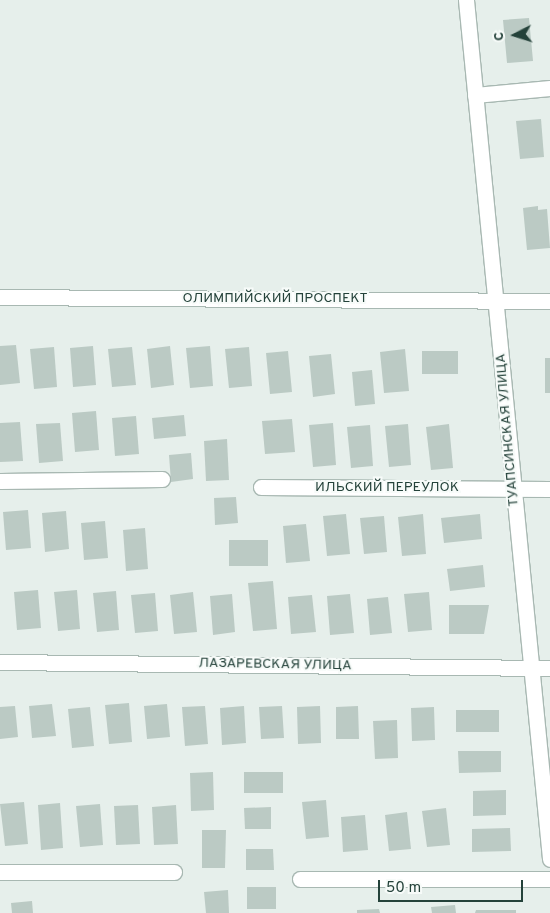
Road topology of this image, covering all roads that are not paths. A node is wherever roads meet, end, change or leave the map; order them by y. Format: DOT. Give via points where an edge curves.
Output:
graph roads {
  1 [pos="466,0"];
  2 [pos="550,88"];
  3 [pos="475,95"];
  4 [pos="0,297"];
  5 [pos="496,301"];
  6 [pos="550,301"];
  7 [pos="162,480"];
  8 [pos="0,481"];
  9 [pos="261,487"];
  10 [pos="513,489"];
  11 [pos="550,489"];
  12 [pos="0,662"];
  13 [pos="532,667"];
  14 [pos="550,668"];
  15 [pos="550,859"];
  16 [pos="0,872"];
  17 [pos="174,872"];
  18 [pos="300,879"];
  19 [pos="550,879"];
  1 -- 3 [label="street, ТУАПСИНСКАЯ УЛИЦА"];
  2 -- 3 [label="street"];
  3 -- 5 [label="street, ТУАПСИНСКАЯ УЛИЦА"];
  4 -- 5 [label="street, ОЛИМПИЙСКИЙ ПРОСПЕКТ"];
  5 -- 6 [label="street, ОЛИМПИЙСКИЙ ПРОСПЕКТ"];
  5 -- 10 [label="street, ТУАПСИНСКАЯ УЛИЦА"];
  7 -- 8 [label="street"];
  9 -- 10 [label="street, ИЛЬСКИЙ ПЕРЕУЛОК"];
  10 -- 11 [label="street, ИЛЬСКИЙ ПЕРЕУЛОК"];
  10 -- 13 [label="street, ТУАПСИНСКАЯ УЛИЦА"];
  12 -- 13 [label="street, ЛАЗАРЕВСКАЯ УЛИЦА"];
  13 -- 14 [label="street, ЛАЗАРЕВСКАЯ УЛИЦА"];
  13 -- 15 [label="street, ТУАПСИНСКАЯ УЛИЦА"];
  16 -- 17 [label="street"];
  18 -- 19 [label="street"];
}
